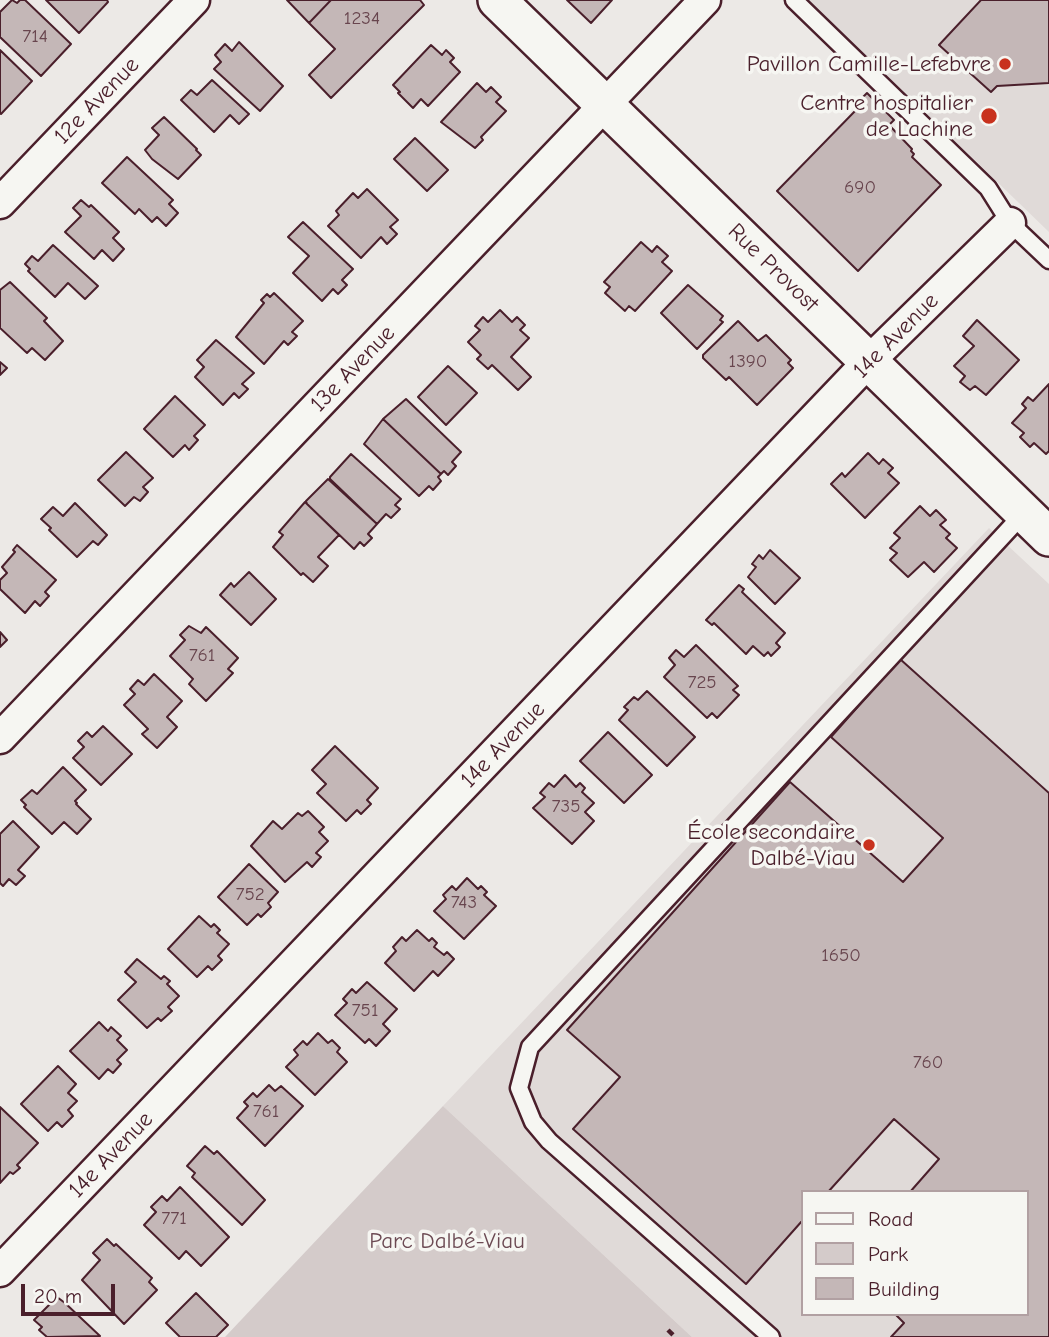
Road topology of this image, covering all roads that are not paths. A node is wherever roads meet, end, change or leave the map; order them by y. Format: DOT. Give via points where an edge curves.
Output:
graph roads {
  1 [pos="194,0"];
  2 [pos="497,0"];
  3 [pos="705,0"];
  4 [pos="794,0"];
  5 [pos="605,105"];
  6 [pos="0,203"];
  7 [pos="1010,223"];
  8 [pos="1049,260"];
  9 [pos="869,361"];
  10 [pos="1037,525"];
  11 [pos="0,738"];
  12 [pos="0,1271"];
  13 [pos="771,1337"];
  1 -- 6 [label="street, 12e Avenue"];
  2 -- 5 [label="street, Rue Provost"];
  3 -- 5 [label="street, 13e Avenue"];
  4 -- 7 [label="lane" via="988,188"];
  5 -- 9 [label="street, Rue Provost"];
  5 -- 11 [label="street, 13e Avenue"];
  7 -- 8 [label="lane"];
  7 -- 9 [label="street, 14e Avenue"];
  9 -- 10 [label="street, Rue Provost"];
  9 -- 12 [label="street, 14e Avenue"];
  10 -- 13 [label="lane" via="530,1047 519,1088 533,1122"];
}
